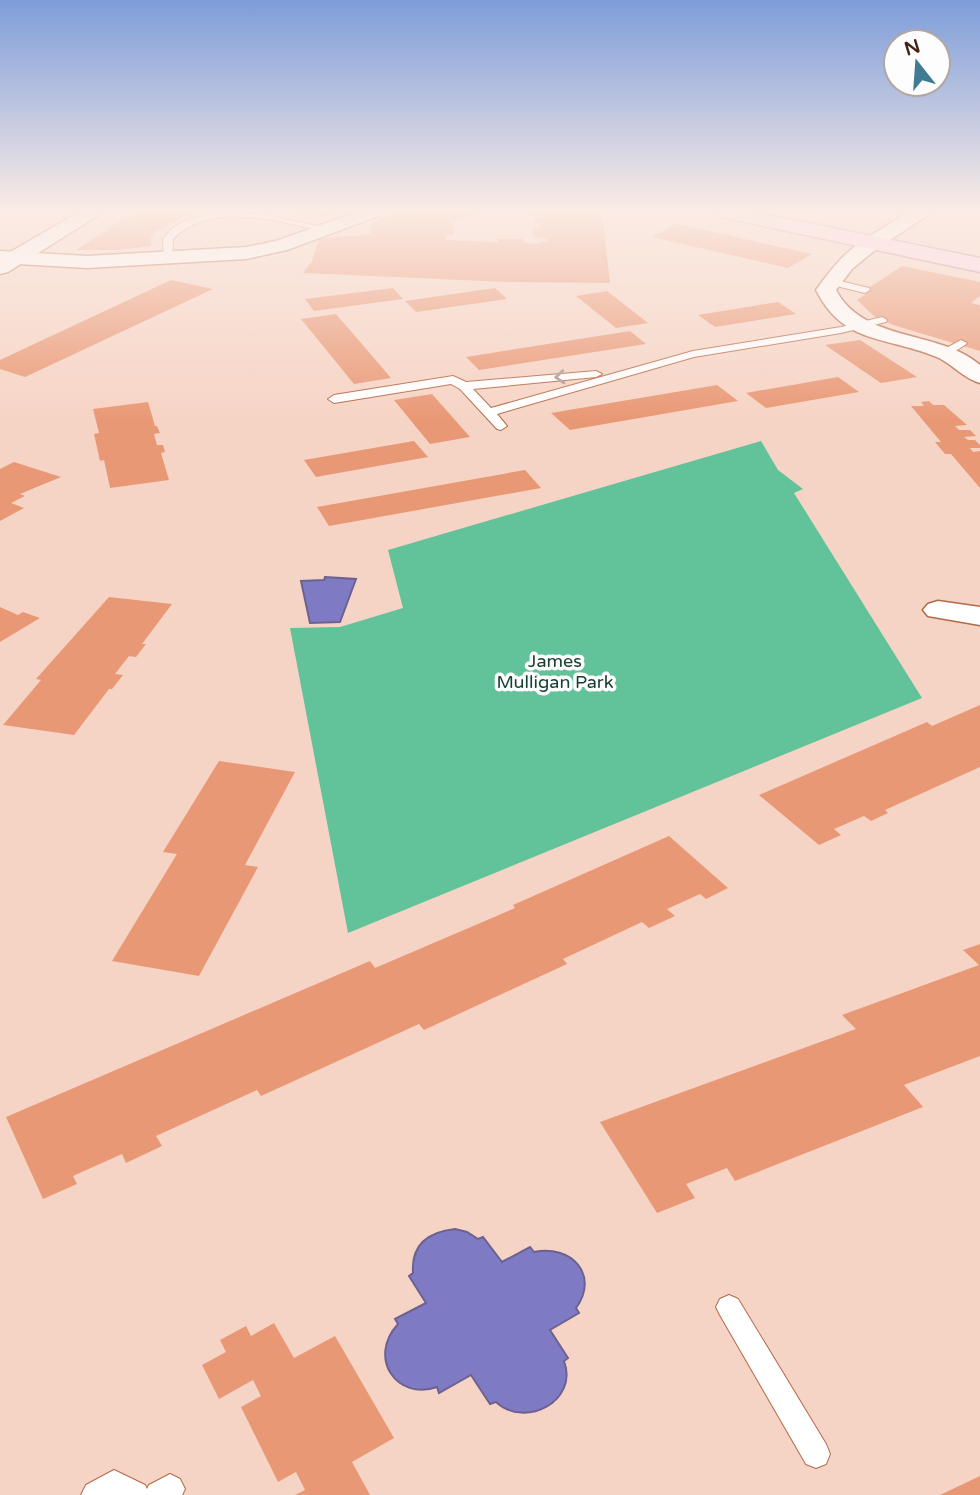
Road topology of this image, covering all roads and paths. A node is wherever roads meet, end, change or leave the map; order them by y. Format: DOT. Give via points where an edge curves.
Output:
graph roads {
  1 [pos="832,282"];
  2 [pos="865,290"];
  3 [pos="882,320"];
  4 [pos="859,324"];
  5 [pos="443,370"];
  6 [pos="628,372"];
  7 [pos="978,372"];
  8 [pos="458,383"];
  9 [pos="334,400"];
  10 [pos="489,413"];
  11 [pos="501,426"];
  12 [pos="938,610"];
  13 [pos="980,616"];
  14 [pos="729,1307"];
  15 [pos="816,1454"];
  16 [pos="96,1495"];
  17 [pos="135,1495"];
  1 -- 2 [label="lane"];
  1 -- 4 [label="street" via="826,290 830,304"];
  3 -- 4 [label="lane"];
  4 -- 6 [label="lane" via="693,354"];
  4 -- 7 [label="street" via="953,348"];
  5 -- 8 [label="lane"];
  6 -- 8 [label="lane, one-way"];
  6 -- 10 [label="lane"];
  8 -- 9 [label="lane"];
  8 -- 10 [label="lane"];
  10 -- 11 [label="lane"];
  12 -- 13 [label="street"];
  14 -- 15 [label="lane"];
  16 -- 17 [label="lane" via="114,1485"];
}
